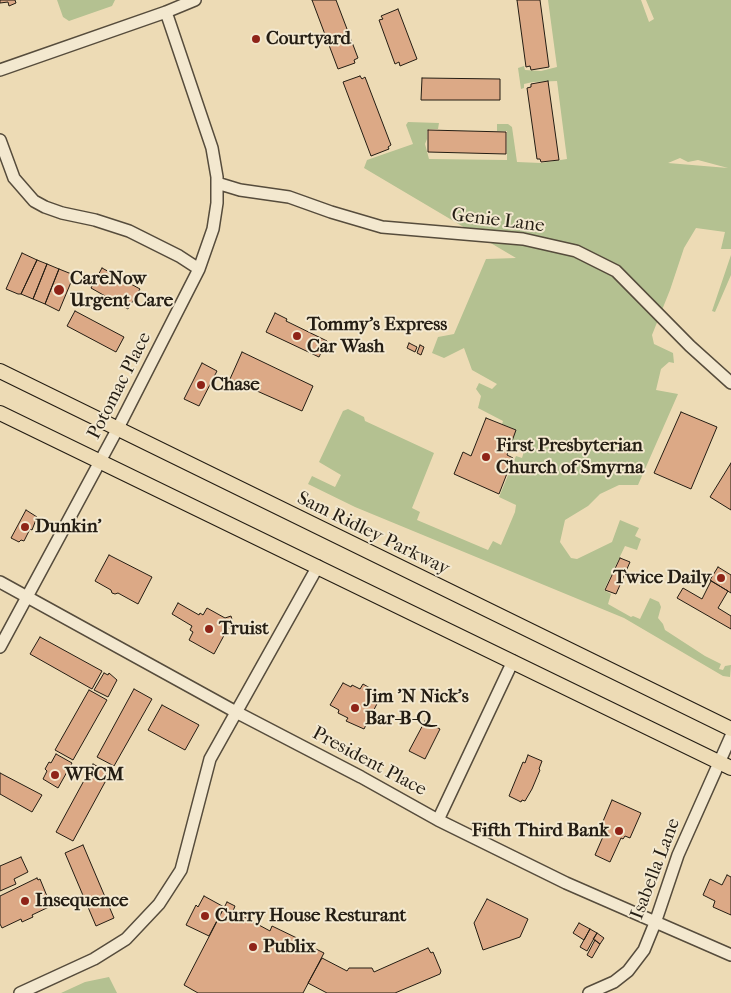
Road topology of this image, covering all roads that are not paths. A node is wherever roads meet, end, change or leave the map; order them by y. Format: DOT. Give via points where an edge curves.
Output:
graph roads {
  1 [pos="195,0"];
  2 [pos="166,12"];
  3 [pos="0,70"];
  4 [pos="0,140"];
  5 [pos="217,183"];
  6 [pos="199,269"];
  7 [pos="0,371"];
  8 [pos="731,383"];
  9 [pos="0,413"];
  10 [pos="118,428"];
  11 [pos="101,463"];
  12 [pos="318,566"];
  13 [pos="0,582"];
  14 [pos="28,597"];
  15 [pos="0,647"];
  16 [pos="513,661"];
  17 [pos="236,712"];
  18 [pos="731,729"];
  19 [pos="731,736"];
  20 [pos="725,765"];
  21 [pos="438,820"];
  22 [pos="655,923"];
  23 [pos="731,955"];
  24 [pos="20,993"];
  25 [pos="589,993"];
  1 -- 2 [label="street"];
  2 -- 3 [label="street"];
  2 -- 5 [label="street, Potomac Place" via="212,148"];
  4 -- 6 [label="street" via="14,178 34,201 62,213 129,231"];
  5 -- 6 [label="street, Potomac Place" via="213,229"];
  5 -- 8 [label="street, Genie Lane" via="289,197 382,227 523,239 576,251 616,270"];
  6 -- 10 [label="street, Potomac Place"];
  7 -- 10 [label="main road, Sam Ridley Parkway"];
  9 -- 11 [label="main road"];
  10 -- 11 [label="street, Potomac Place"];
  10 -- 18 [label="main road, Sam Ridley Parkway"];
  11 -- 12 [label="main road"];
  11 -- 14 [label="street, Potomac Place"];
  12 -- 16 [label="main road"];
  12 -- 17 [label="street"];
  13 -- 14 [label="street, President Place"];
  14 -- 15 [label="street, Potomac Place"];
  14 -- 17 [label="street, President Place"];
  16 -- 20 [label="main road"];
  16 -- 21 [label="street"];
  17 -- 21 [label="street, President Place"];
  17 -- 24 [label="street" via="210,759 181,870 159,904 126,939 94,960"];
  19 -- 20 [label="street, Isabella Lane"];
  20 -- 22 [label="street, Isabella Lane" via="678,855"];
  21 -- 22 [label="street, President Place"];
  22 -- 23 [label="street, President Place"];
  22 -- 25 [label="street, Isabella Lane" via="644,950 628,971 614,982"];
}
